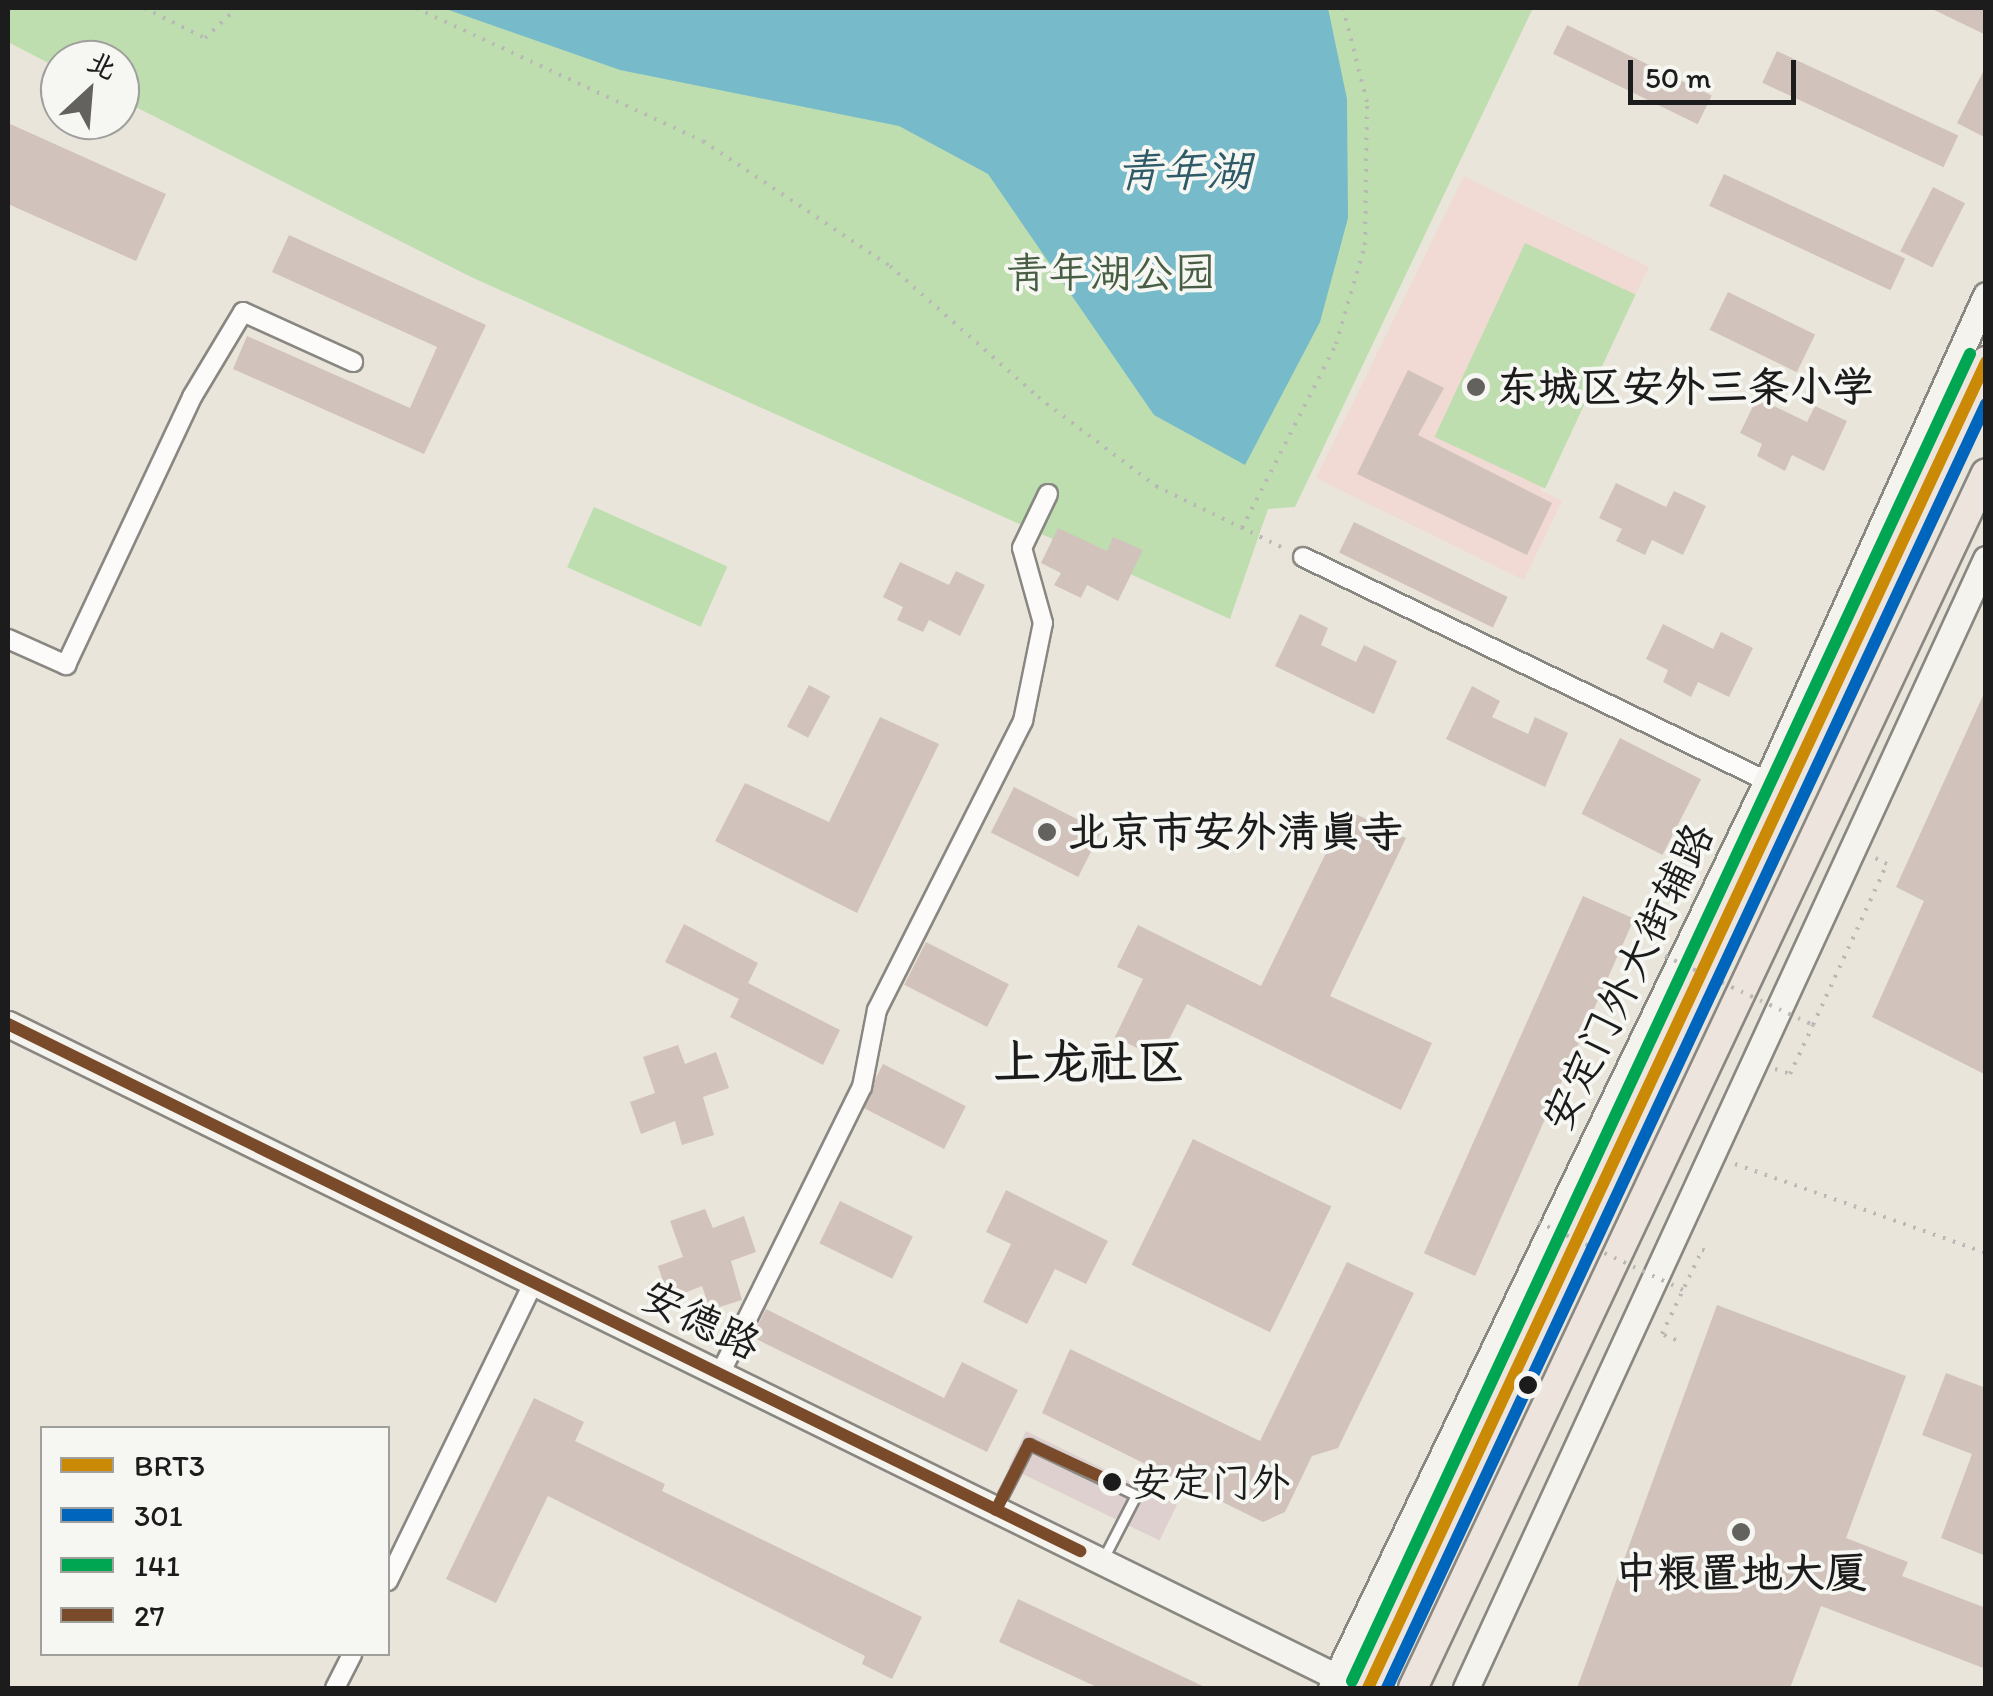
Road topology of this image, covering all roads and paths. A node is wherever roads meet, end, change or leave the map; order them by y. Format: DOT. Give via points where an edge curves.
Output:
graph roads {
  1 [pos="144,8"];
  2 [pos="237,8"];
  3 [pos="416,8"];
  4 [pos="1343,8"];
  5 [pos="1986,295"];
  6 [pos="1986,361"];
  7 [pos="353,362"];
  8 [pos="1986,473"];
  9 [pos="1048,494"];
  10 [pos="1242,528"];
  11 [pos="1303,557"];
  12 [pos="1986,559"];
  13 [pos="8,640"];
  14 [pos="1779,787"];
  15 [pos="1870,856"];
  16 [pos="1665,956"];
  17 [pos="8,1024"];
  18 [pos="1813,1026"];
  19 [pos="1770,1068"];
  20 [pos="1708,1155"];
  21 [pos="1538,1222"];
  22 [pos="1712,1252"];
  23 [pos="1986,1253"];
  24 [pos="534,1282"];
  25 [pos="1683,1290"];
  26 [pos="1676,1340"];
  27 [pos="720,1374"];
  28 [pos="996,1510"];
  29 [pos="1102,1562"];
  30 [pos="390,1577"];
  31 [pos="351,1656"];
  32 [pos="1342,1685"];
  33 [pos="335,1688"];
  34 [pos="1368,1688"];
  35 [pos="1413,1688"];
  36 [pos="1466,1688"];
  1 -- 2 [label="path" via="205,38"];
  3 -- 10 [label="path" via="703,141 890,266 1038,398 1156,486"];
  4 -- 10 [label="path" via="1366,102 1365,245 1336,344"];
  5 -- 14 [label="street, 安定门外大街辅路"];
  6 -- 14 [label="main road"];
  7 -- 13 [label="street" via="243,312 192,397 66,665"];
  8 -- 35 [label="main road"];
  9 -- 27 [label="street" via="1022,548 1043,623 1023,721 877,1010 862,1088"];
  10 -- 11 [label="path"];
  11 -- 14 [label="street"];
  12 -- 20 [label="street"];
  14 -- 32 [label="street, 安定门外大街辅路"];
  14 -- 34 [label="main road"];
  15 -- 18 [label="path" via="1887,864"];
  16 -- 18 [label="path, bridge"];
  17 -- 24 [label="street, 安德路"];
  18 -- 19 [label="path" via="1790,1074"];
  20 -- 23 [label="path"];
  20 -- 36 [label="street"];
  21 -- 25 [label="path, bridge"];
  22 -- 25 [label="path" via="1702,1250"];
  24 -- 27 [label="street, 安德路"];
  24 -- 30 [label="street"];
  25 -- 26 [label="path" via="1662,1334"];
  27 -- 28 [label="street, 安德路"];
  28 -- 29 [label="street, 安德路"];
  28 -- 29 [label="lane" via="1029,1444 1112,1482 1136,1494"];
  29 -- 32 [label="street, 安德路"];
  31 -- 33 [label="street"];
}
